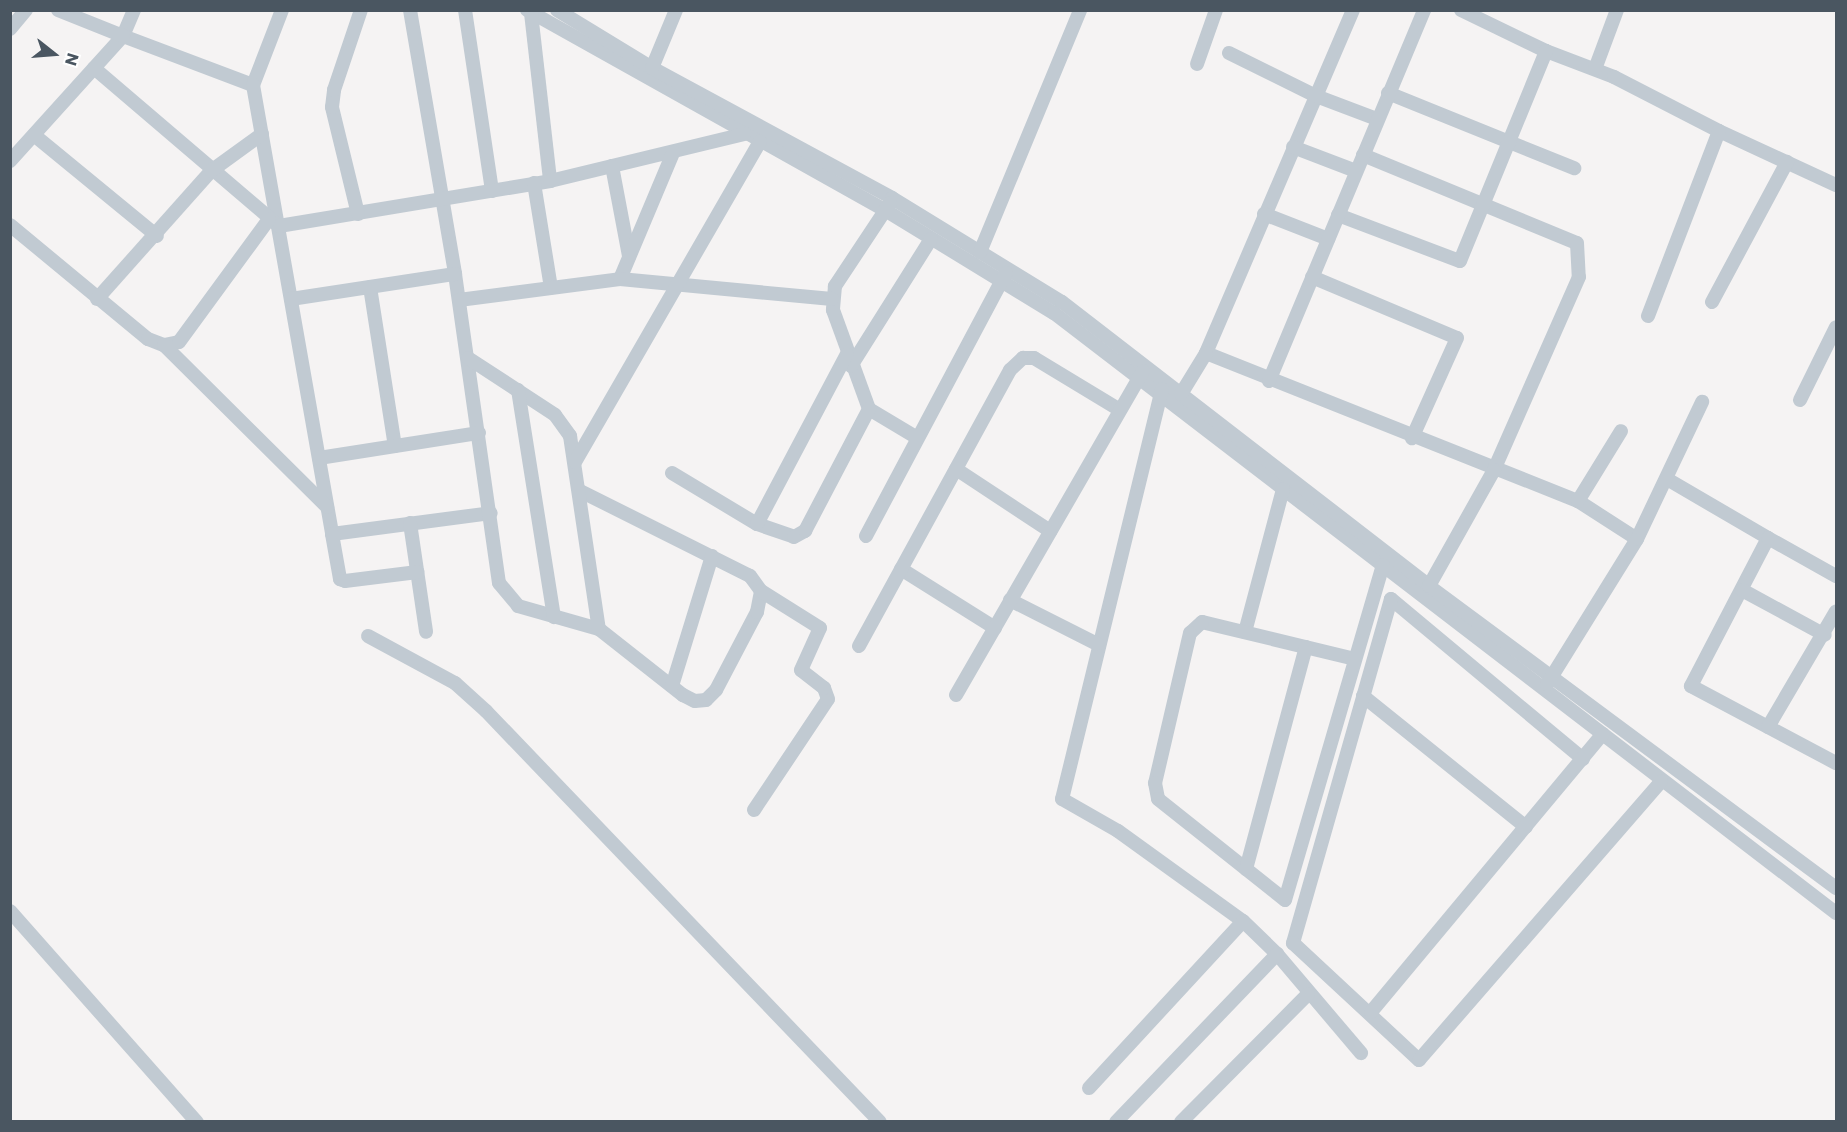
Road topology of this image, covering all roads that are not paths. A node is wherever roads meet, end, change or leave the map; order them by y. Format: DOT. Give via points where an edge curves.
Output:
graph roads {
  1 [pos="26,10"];
  2 [pos="58,10"];
  3 [pos="134,10"];
  4 [pos="361,10"];
  5 [pos="410,10"];
  6 [pos="465,10"];
  7 [pos="557,10"];
  8 [pos="588,10"];
  9 [pos="676,10"];
  10 [pos="1080,10"];
  11 [pos="1216,10"];
  12 [pos="1353,10"];
  13 [pos="1424,10"];
  14 [pos="1461,10"];
  15 [pos="1617,10"];
  16 [pos="279,11"];
  17 [pos="529,12"];
  18 [pos="583,25"];
  19 [pos="10,29"];
  20 [pos="123,36"];
  21 [pos="1546,51"];
  22 [pos="1228,53"];
  23 [pos="1197,64"];
  24 [pos="94,68"];
  25 [pos="652,68"];
  26 [pos="1595,69"];
  27 [pos="253,85"];
  28 [pos="1388,93"];
  29 [pos="1316,96"];
  30 [pos="1377,119"];
  31 [pos="1719,131"];
  32 [pos="262,134"];
  33 [pos="744,134"];
  34 [pos="34,135"];
  35 [pos="1507,141"];
  36 [pos="760,142"];
  37 [pos="1293,147"];
  38 [pos="673,153"];
  39 [pos="1363,155"];
  40 [pos="10,161"];
  41 [pos="1787,162"];
  42 [pos="612,166"];
  43 [pos="1574,168"];
  44 [pos="211,171"];
  45 [pos="1356,171"];
  46 [pos="549,180"];
  47 [pos="534,183"];
  48 [pos="1836,185"];
  49 [pos="492,191"];
  50 [pos="442,200"];
  51 [pos="1484,203"];
  52 [pos="889,204"];
  53 [pos="358,214"];
  54 [pos="1264,214"];
  55 [pos="1338,215"];
  56 [pos="274,222"];
  57 [pos="10,225"];
  58 [pos="157,236"];
  59 [pos="931,239"];
  60 [pos="1328,239"];
  61 [pos="980,252"];
  62 [pos="629,257"];
  63 [pos="455,274"];
  64 [pos="1005,275"];
  65 [pos="1312,277"];
  66 [pos="620,279"];
  67 [pos="675,284"];
  68 [pos="370,287"];
  69 [pos="551,288"];
  70 [pos="97,299"];
  71 [pos="291,299"];
  72 [pos="832,299"];
  73 [pos="459,300"];
  74 [pos="1712,302"];
  75 [pos="1648,316"];
  76 [pos="1836,327"];
  77 [pos="164,345"];
  78 [pos="1206,353"];
  79 [pos="468,358"];
  80 [pos="849,360"];
  81 [pos="1142,372"];
  82 [pos="1164,381"];
  83 [pos="1269,381"];
  84 [pos="518,390"];
  85 [pos="1181,394"];
  86 [pos="1160,395"];
  87 [pos="1800,400"];
  88 [pos="1702,402"];
  89 [pos="869,409"];
  90 [pos="1120,410"];
  91 [pos="1621,431"];
  92 [pos="479,434"];
  93 [pos="916,437"];
  94 [pos="1412,438"];
  95 [pos="395,446"];
  96 [pos="319,458"];
  97 [pos="575,462"];
  98 [pos="956,469"];
  99 [pos="1494,470"];
  100 [pos="672,474"];
  101 [pos="1667,479"];
  102 [pos="1283,489"];
  103 [pos="580,491"];
  104 [pos="1578,501"];
  105 [pos="327,507"];
  106 [pos="491,513"];
  107 [pos="410,524"];
  108 [pos="757,524"];
  109 [pos="1050,531"];
  110 [pos="332,534"];
  111 [pos="866,536"];
  112 [pos="1637,538"];
  113 [pos="1768,538"];
  114 [pos="712,556"];
  115 [pos="1383,566"];
  116 [pos="901,569"];
  117 [pos="417,572"];
  118 [pos="1836,576"];
  119 [pos="1429,586"];
  120 [pos="1742,590"];
  121 [pos="761,591"];
  122 [pos="1010,600"];
  123 [pos="1836,611"];
  124 [pos="554,617"];
  125 [pos="995,627"];
  126 [pos="599,629"];
  127 [pos="1830,629"];
  128 [pos="426,632"];
  129 [pos="1245,632"];
  130 [pos="368,636"];
  131 [pos="1097,644"];
  132 [pos="860,646"];
  133 [pos="1306,647"];
  134 [pos="1355,659"];
  135 [pos="1551,678"];
  136 [pos="672,686"];
  137 [pos="1543,690"];
  138 [pos="956,695"];
  139 [pos="1363,696"];
  140 [pos="1768,727"];
  141 [pos="1603,734"];
  142 [pos="1583,759"];
  143 [pos="1836,763"];
  144 [pos="1661,782"];
  145 [pos="754,810"];
  146 [pos="1526,827"];
  147 [pos="1246,869"];
  148 [pos="1836,888"];
  149 [pos="10,910"];
  150 [pos="1836,913"];
  151 [pos="1243,921"];
  152 [pos="1277,954"];
  153 [pos="1308,994"];
  154 [pos="1371,1012"];
  155 [pos="1361,1053"];
  156 [pos="1089,1088"];
  157 [pos="197,1122"];
  158 [pos="880,1122"];
  159 [pos="1116,1122"];
  160 [pos="1181,1122"];
  1 -- 19 [label="street"];
  2 -- 20 [label="street"];
  3 -- 20 [label="street"];
  4 -- 53 [label="street" via="332,106"];
  5 -- 50 [label="street"];
  6 -- 49 [label="street"];
  7 -- 18 [label="street"];
  8 -- 18 [label="street"];
  9 -- 25 [label="street"];
  10 -- 61 [label="street"];
  11 -- 23 [label="street"];
  12 -- 29 [label="street"];
  13 -- 28 [label="street"];
  14 -- 21 [label="street"];
  15 -- 26 [label="street"];
  16 -- 27 [label="street"];
  17 -- 33 [label="street"];
  17 -- 46 [label="street"];
  18 -- 25 [label="street"];
  20 -- 24 [label="street"];
  20 -- 27 [label="street"];
  21 -- 26 [label="street"];
  21 -- 35 [label="street"];
  22 -- 29 [label="street"];
  24 -- 34 [label="street"];
  24 -- 44 [label="street"];
  25 -- 52 [label="street"];
  26 -- 31 [label="street"];
  27 -- 32 [label="street"];
  28 -- 30 [label="street"];
  28 -- 35 [label="street"];
  29 -- 30 [label="street"];
  29 -- 37 [label="street"];
  30 -- 39 [label="street"];
  31 -- 41 [label="street"];
  31 -- 75 [label="street"];
  32 -- 44 [label="street"];
  32 -- 56 [label="street"];
  33 -- 36 [label="street"];
  33 -- 38 [label="street"];
  34 -- 40 [label="street"];
  34 -- 58 [label="street"];
  35 -- 43 [label="street"];
  35 -- 51 [label="street"];
  36 -- 52 [label="street"];
  36 -- 67 [label="street"];
  37 -- 45 [label="street"];
  37 -- 54 [label="street"];
  38 -- 42 [label="street"];
  38 -- 62 [label="street"];
  39 -- 45 [label="street"];
  39 -- 51 [label="street"];
  41 -- 48 [label="street"];
  41 -- 74 [label="street"];
  42 -- 46 [label="street"];
  42 -- 62 [label="street"];
  44 -- 56 [label="street"];
  44 -- 58 [label="street"];
  45 -- 55 [label="street"];
  46 -- 47 [label="street"];
  47 -- 49 [label="street"];
  47 -- 69 [label="street"];
  49 -- 50 [label="street"];
  50 -- 53 [label="street"];
  50 -- 63 [label="street"];
  51 -- 55 [label="street" via="1460,261"];
  51 -- 99 [label="street" via="1577,243 1579,277"];
  52 -- 59 [label="street"];
  52 -- 61 [label="street"];
  52 -- 72 [label="street" via="835,286"];
  53 -- 56 [label="street"];
  54 -- 60 [label="street"];
  54 -- 78 [label="street"];
  55 -- 60 [label="street"];
  56 -- 71 [label="street"];
  56 -- 77 [label="street" via="179,342"];
  57 -- 70 [label="street"];
  58 -- 70 [label="street"];
  59 -- 64 [label="street"];
  59 -- 80 [label="street"];
  60 -- 65 [label="street"];
  61 -- 64 [label="street"];
  62 -- 66 [label="street"];
  63 -- 68 [label="street"];
  63 -- 73 [label="street"];
  64 -- 81 [label="street"];
  64 -- 93 [label="street"];
  65 -- 83 [label="street"];
  65 -- 94 [label="street" via="1457,338"];
  66 -- 67 [label="street"];
  66 -- 69 [label="street"];
  67 -- 72 [label="street"];
  67 -- 97 [label="street"];
  68 -- 71 [label="street"];
  68 -- 95 [label="street"];
  69 -- 73 [label="street"];
  70 -- 77 [label="street" via="148,339"];
  71 -- 96 [label="street"];
  72 -- 80 [label="street"];
  73 -- 79 [label="street"];
  76 -- 87 [label="street"];
  77 -- 105 [label="street"];
  78 -- 83 [label="street"];
  78 -- 85 [label="street"];
  79 -- 84 [label="street"];
  79 -- 92 [label="street"];
  80 -- 89 [label="street"];
  80 -- 108 [label="street"];
  81 -- 82 [label="street"];
  81 -- 86 [label="street"];
  81 -- 90 [label="street"];
  82 -- 85 [label="street"];
  82 -- 86 [label="street"];
  83 -- 94 [label="street"];
  84 -- 97 [label="street" via="562,423 570,436"];
  84 -- 124 [label="street"];
  85 -- 119 [label="street"];
  86 -- 102 [label="street"];
  86 -- 131 [label="street"];
  88 -- 101 [label="street"];
  89 -- 93 [label="street"];
  89 -- 108 [label="street" via="805,531 794,537 782,536"];
  90 -- 98 [label="street" via="1034,358 1023,358 1010,370"];
  90 -- 109 [label="street"];
  91 -- 104 [label="street"];
  92 -- 95 [label="street"];
  92 -- 106 [label="street"];
  93 -- 111 [label="street"];
  94 -- 99 [label="street"];
  95 -- 96 [label="street"];
  96 -- 105 [label="street"];
  97 -- 103 [label="street"];
  98 -- 109 [label="street"];
  98 -- 116 [label="street"];
  99 -- 104 [label="street"];
  99 -- 119 [label="street"];
  100 -- 108 [label="street"];
  101 -- 112 [label="street"];
  101 -- 113 [label="street"];
  102 -- 115 [label="street"];
  102 -- 129 [label="street"];
  103 -- 114 [label="street"];
  103 -- 126 [label="street"];
  104 -- 112 [label="street"];
  105 -- 110 [label="street"];
  106 -- 107 [label="street"];
  106 -- 124 [label="street" via="500,583 507,597 518,606"];
  107 -- 110 [label="street"];
  107 -- 117 [label="street"];
  109 -- 122 [label="street"];
  110 -- 117 [label="street" via="340,579"];
  112 -- 135 [label="street"];
  113 -- 118 [label="street"];
  113 -- 120 [label="street"];
  114 -- 121 [label="street" via="750,576"];
  114 -- 136 [label="street"];
  115 -- 134 [label="street"];
  115 -- 137 [label="street"];
  116 -- 125 [label="street"];
  116 -- 132 [label="street"];
  117 -- 128 [label="street"];
  119 -- 135 [label="street"];
  120 -- 127 [label="street"];
  120 -- 140 [label="street" via="1691,686"];
  121 -- 136 [label="street" via="757,612 711,695 695,701"];
  121 -- 145 [label="street" via="820,628 801,670 824,688 828,699"];
  122 -- 125 [label="street"];
  122 -- 131 [label="street"];
  123 -- 127 [label="street"];
  124 -- 126 [label="street"];
  125 -- 138 [label="street"];
  126 -- 136 [label="street"];
  127 -- 140 [label="street"];
  129 -- 133 [label="street"];
  129 -- 147 [label="street" via="1202,622 1193,626 1155,783 1158,799 1164,805"];
  130 -- 158 [label="street" via="455,683 486,711"];
  131 -- 151 [label="street" via="1062,799 1118,831"];
  133 -- 134 [label="street"];
  133 -- 147 [label="street"];
  134 -- 147 [label="street" via="1285,900"];
  135 -- 137 [label="street"];
  135 -- 148 [label="street"];
  137 -- 141 [label="street"];
  139 -- 142 [label="street" via="1391,599"];
  139 -- 146 [label="street"];
  139 -- 154 [label="street" via="1293,943"];
  140 -- 143 [label="street"];
  141 -- 142 [label="street"];
  141 -- 144 [label="street"];
  142 -- 146 [label="street"];
  144 -- 150 [label="street"];
  144 -- 154 [label="street" via="1419,1060"];
  146 -- 154 [label="street"];
  149 -- 157 [label="street"];
  151 -- 152 [label="street"];
  151 -- 156 [label="street"];
  152 -- 153 [label="street"];
  152 -- 159 [label="street"];
  153 -- 155 [label="street"];
  153 -- 160 [label="street"];
}
